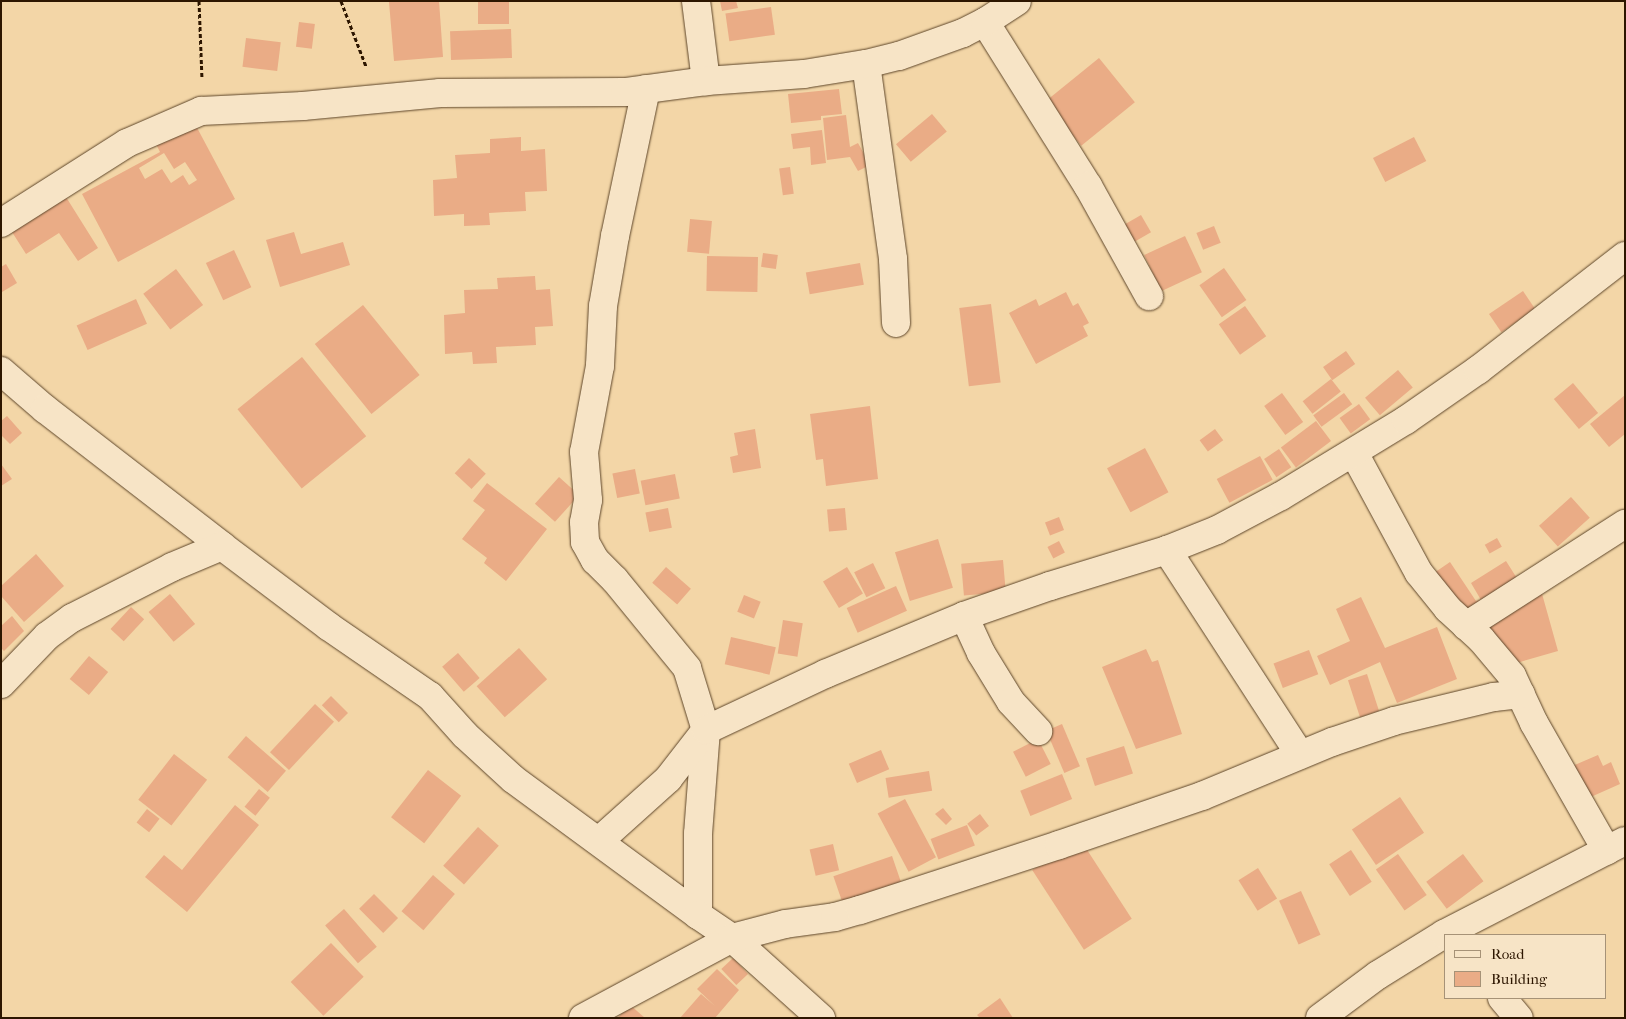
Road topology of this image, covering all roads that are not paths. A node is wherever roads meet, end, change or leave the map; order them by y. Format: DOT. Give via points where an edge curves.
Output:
graph roads {
  1 [pos="696,1"];
  2 [pos="1017,1"];
  3 [pos="985,22"];
  4 [pos="866,64"];
  5 [pos="706,82"];
  6 [pos="646,89"];
  7 [pos="1,223"];
  8 [pos="1625,256"];
  9 [pos="1149,296"];
  10 [pos="896,323"];
  11 [pos="1,371"];
  12 [pos="1354,452"];
  13 [pos="1625,524"];
  14 [pos="222,546"];
  15 [pos="1167,550"];
  16 [pos="964,616"];
  17 [pos="1466,626"];
  18 [pos="1,684"];
  19 [pos="1521,694"];
  20 [pos="706,730"];
  21 [pos="1038,731"];
  22 [pos="1300,755"];
  23 [pos="599,841"];
  24 [pos="1616,846"];
  25 [pos="698,915"];
  26 [pos="1446,934"];
  27 [pos="1444,935"];
  28 [pos="732,938"];
  29 [pos="1503,999"];
  30 [pos="583,1018"];
  31 [pos="821,1018"];
  32 [pos="1320,1018"];
  33 [pos="1519,1018"];
  1 -- 5 [label="street"];
  2 -- 3 [label="street"];
  3 -- 4 [label="street" via="899,56"];
  3 -- 9 [label="street" via="1088,186"];
  4 -- 5 [label="street" via="804,74"];
  4 -- 10 [label="street" via="892,259"];
  5 -- 6 [label="street"];
  6 -- 7 [label="street" via="573,94 440,93 302,106 201,111 127,143"];
  6 -- 20 [label="street" via="603,306 600,366 584,452 588,500 584,522 586,542 595,560 687,668"];
  8 -- 12 [label="street" via="1478,370"];
  11 -- 14 [label="street"];
  12 -- 15 [label="street" via="1233,521"];
  12 -- 17 [label="street" via="1419,573"];
  13 -- 17 [label="street"];
  14 -- 18 [label="street" via="172,567 72,618 47,636"];
  14 -- 23 [label="street" via="328,626 430,696 513,778"];
  15 -- 16 [label="street"];
  15 -- 22 [label="street"];
  16 -- 20 [label="street" via="825,674"];
  16 -- 21 [label="street" via="981,653 1011,702"];
  17 -- 19 [label="street" via="1512,676"];
  19 -- 22 [label="street" via="1494,696 1394,721"];
  19 -- 24 [label="street" via="1534,723"];
  20 -- 23 [label="street" via="668,779"];
  20 -- 25 [label="street" via="698,834"];
  22 -- 28 [label="street" via="1202,796 860,910 784,924"];
  23 -- 25 [label="street"];
  24 -- 26 [label="street"];
  25 -- 28 [label="street"];
  27 -- 32 [label="street" via="1378,976"];
  28 -- 30 [label="street"];
  28 -- 31 [label="street"];
  29 -- 33 [label="street"];
}
